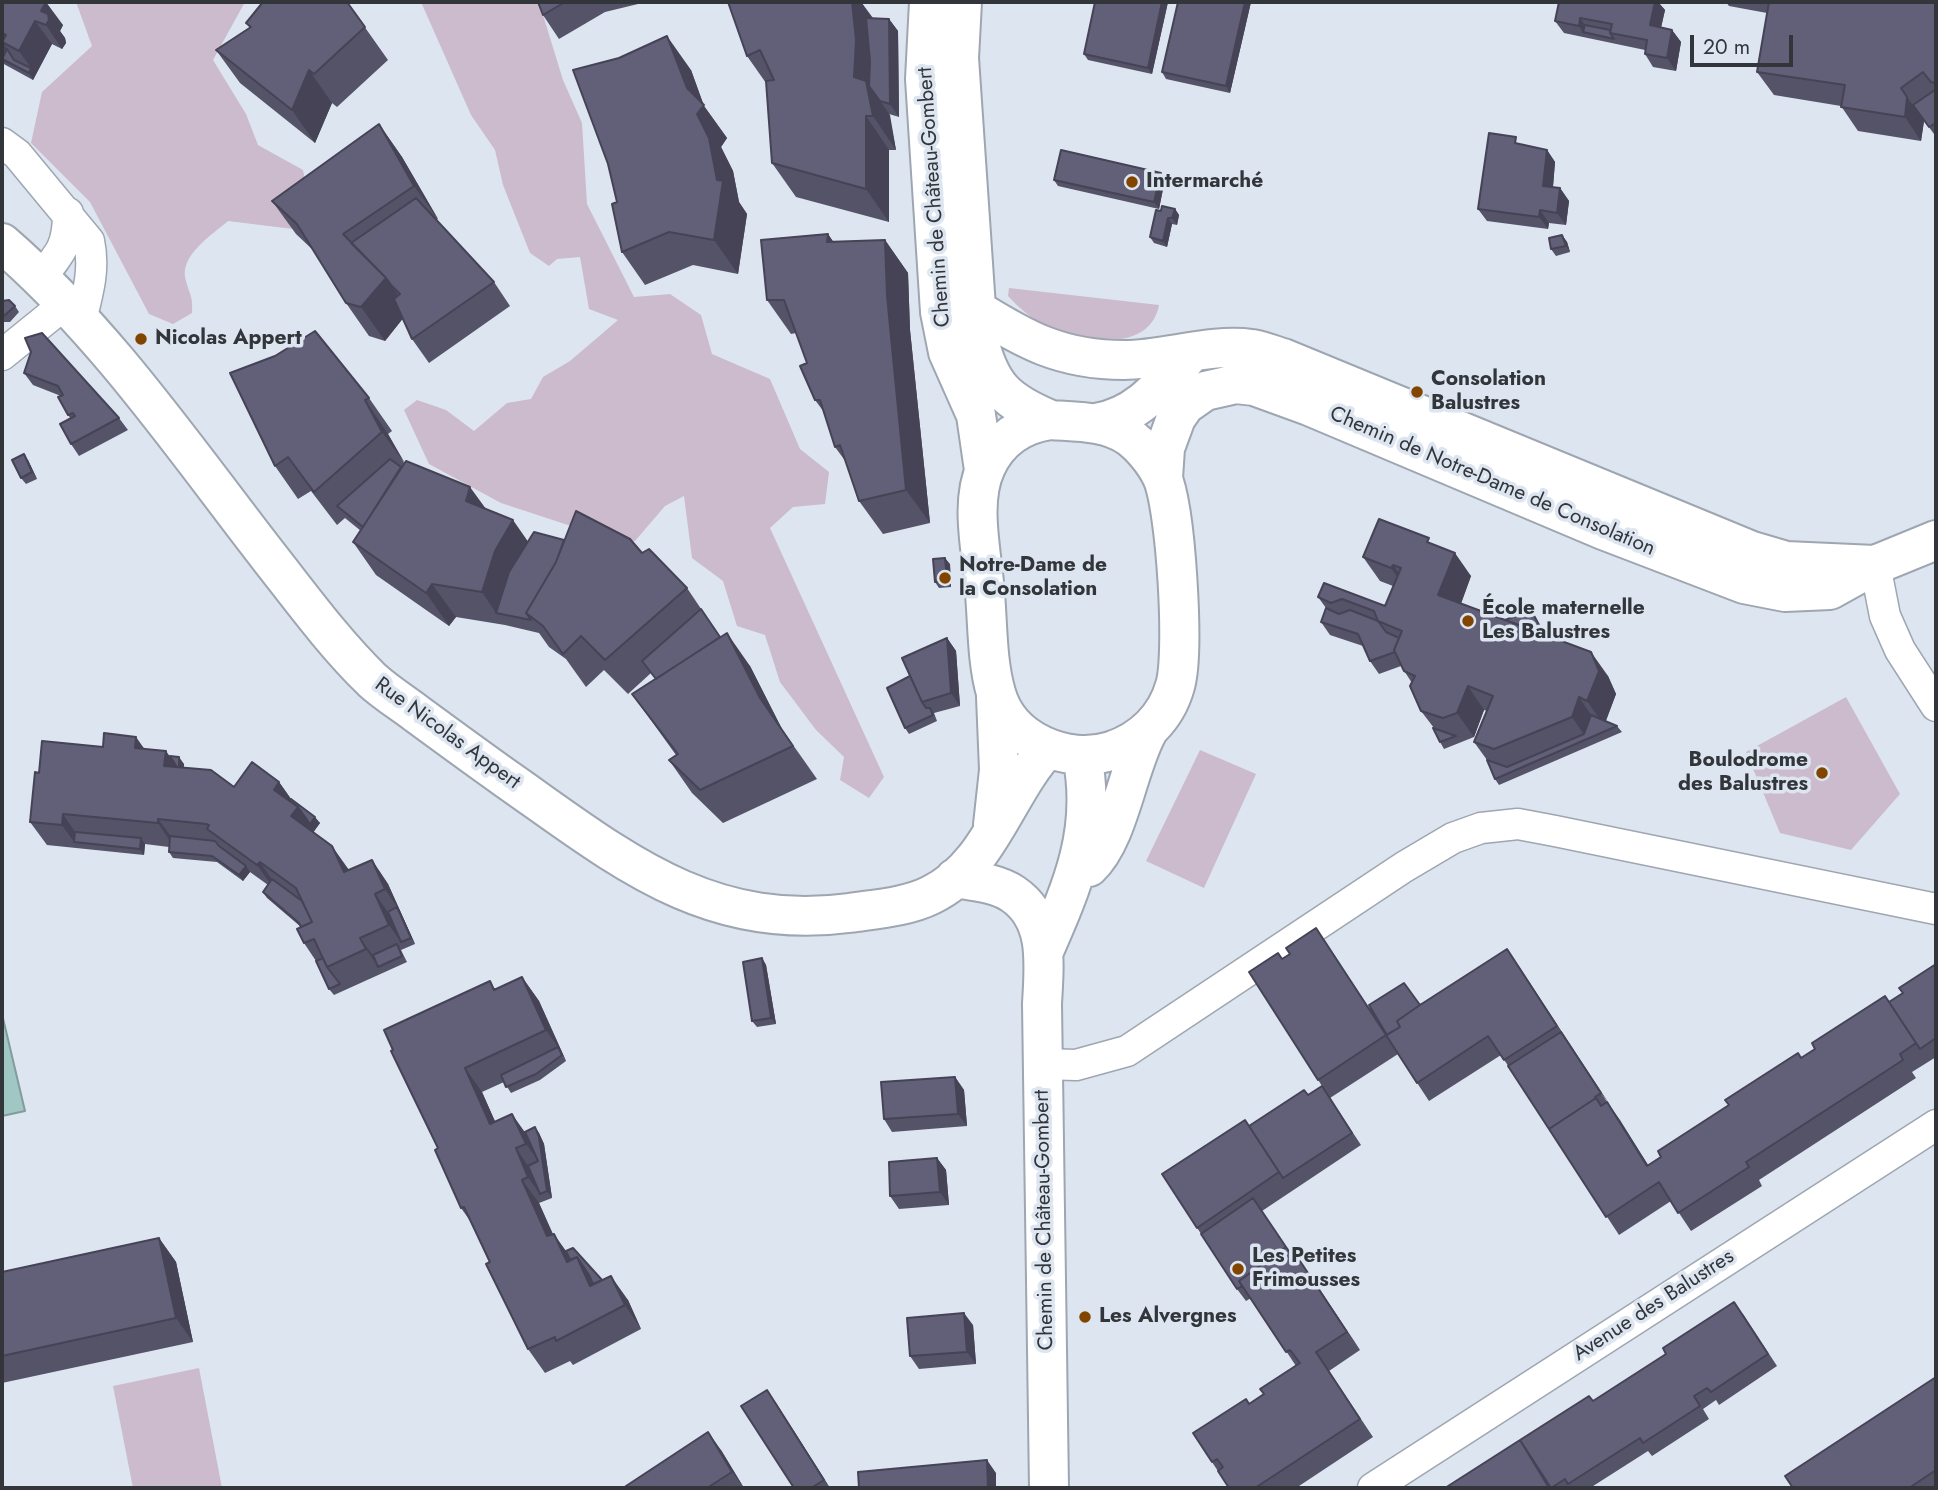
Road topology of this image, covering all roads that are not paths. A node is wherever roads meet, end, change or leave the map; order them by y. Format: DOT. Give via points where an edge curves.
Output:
graph roads {
  1 [pos="929,2"];
  2 [pos="962,2"];
  3 [pos="2,143"];
  4 [pos="68,213"];
  5 [pos="2,243"];
  6 [pos="62,300"];
  7 [pos="974,308"];
  8 [pos="1191,354"];
  9 [pos="2,355"];
  10 [pos="1051,420"];
  11 [pos="1096,423"];
  12 [pos="984,470"];
  13 [pos="1163,478"];
  14 [pos="1936,540"];
  15 [pos="1875,565"];
  16 [pos="996,695"];
  17 [pos="1936,706"];
  18 [pos="1147,733"];
  19 [pos="1065,752"];
  20 [pos="992,834"];
  21 [pos="955,878"];
  22 [pos="1075,881"];
  23 [pos="1936,909"];
  24 [pos="1044,951"];
  25 [pos="1043,1064"];
  26 [pos="1936,1125"];
  27 [pos="1405,1480"];
  28 [pos="1049,1488"];
  29 [pos="1373,1488"];
  1 -- 12 [label="street, Chemin de Château-Gombert" via="925,79 940,312 948,352 976,415"];
  2 -- 7 [label="street, Chemin de Château-Gombert" via="960,58"];
  3 -- 4 [label="street"];
  4 -- 6 [label="street"];
  4 -- 6 [label="street" via="89,241 92,258 90,286"];
  5 -- 6 [label="street, Rue Nicolas Appert"];
  6 -- 9 [label="street"];
  6 -- 21 [label="street, Rue Nicolas Appert" via="111,353 299,596 374,682 651,877 740,910 791,916 884,908 931,895"];
  7 -- 8 [label="street, Chemin de Notre-Dame de Consolation" via="1024,339 1078,356 1126,360"];
  7 -- 10 [label="street, Chemin de Château-Gombert" via="985,367 997,387 1010,400"];
  8 -- 11 [label="street" via="1150,398 1121,417"];
  8 -- 15 [label="street, Chemin de Notre-Dame de Consolation" via="1253,349 1283,358 1752,551 1786,561"];
  10 -- 11 [label="street"];
  10 -- 12 [label="street" via="1020,429"];
  11 -- 13 [label="street" via="1128,437"];
  12 -- 16 [label="street, Chemin de Château-Gombert" via="979,517"];
  13 -- 15 [label="street, Chemin de Notre-Dame de Consolation" via="1169,433 1185,405 1220,386 1254,386 1744,584 1785,592 1830,590"];
  13 -- 18 [label="street, Chemin de Château-Gombert" via="1174,559 1179,671 1172,695"];
  14 -- 15 [label="street, Chemin de Notre-Dame de Consolation"];
  15 -- 17 [label="street" via="1885,616 1900,650"];
  16 -- 19 [label="street" via="1010,721"];
  16 -- 20 [label="street" via="999,770"];
  18 -- 19 [label="street" via="1127,746"];
  18 -- 22 [label="street, Chemin de Château-Gombert" via="1095,862"];
  19 -- 20 [label="street, Rue Nicolas Appert"];
  19 -- 22 [label="street, Chemin de Château-Gombert" via="1088,796"];
  20 -- 21 [label="street, Rue Nicolas Appert"];
  21 -- 24 [label="street, Chemin de Château-Gombert" via="1013,894 1035,918"];
  22 -- 24 [label="street, Chemin de Château-Gombert"];
  23 -- 25 [label="street" via="1518,824 1481,828 1453,838 1404,867 1127,1051 1076,1065"];
  24 -- 25 [label="street, Chemin de Château-Gombert"];
  25 -- 28 [label="street, Chemin de Château-Gombert"];
  26 -- 27 [label="street, Avenue des Balustres"];
  27 -- 29 [label="street, Avenue des Balustres"];
}
